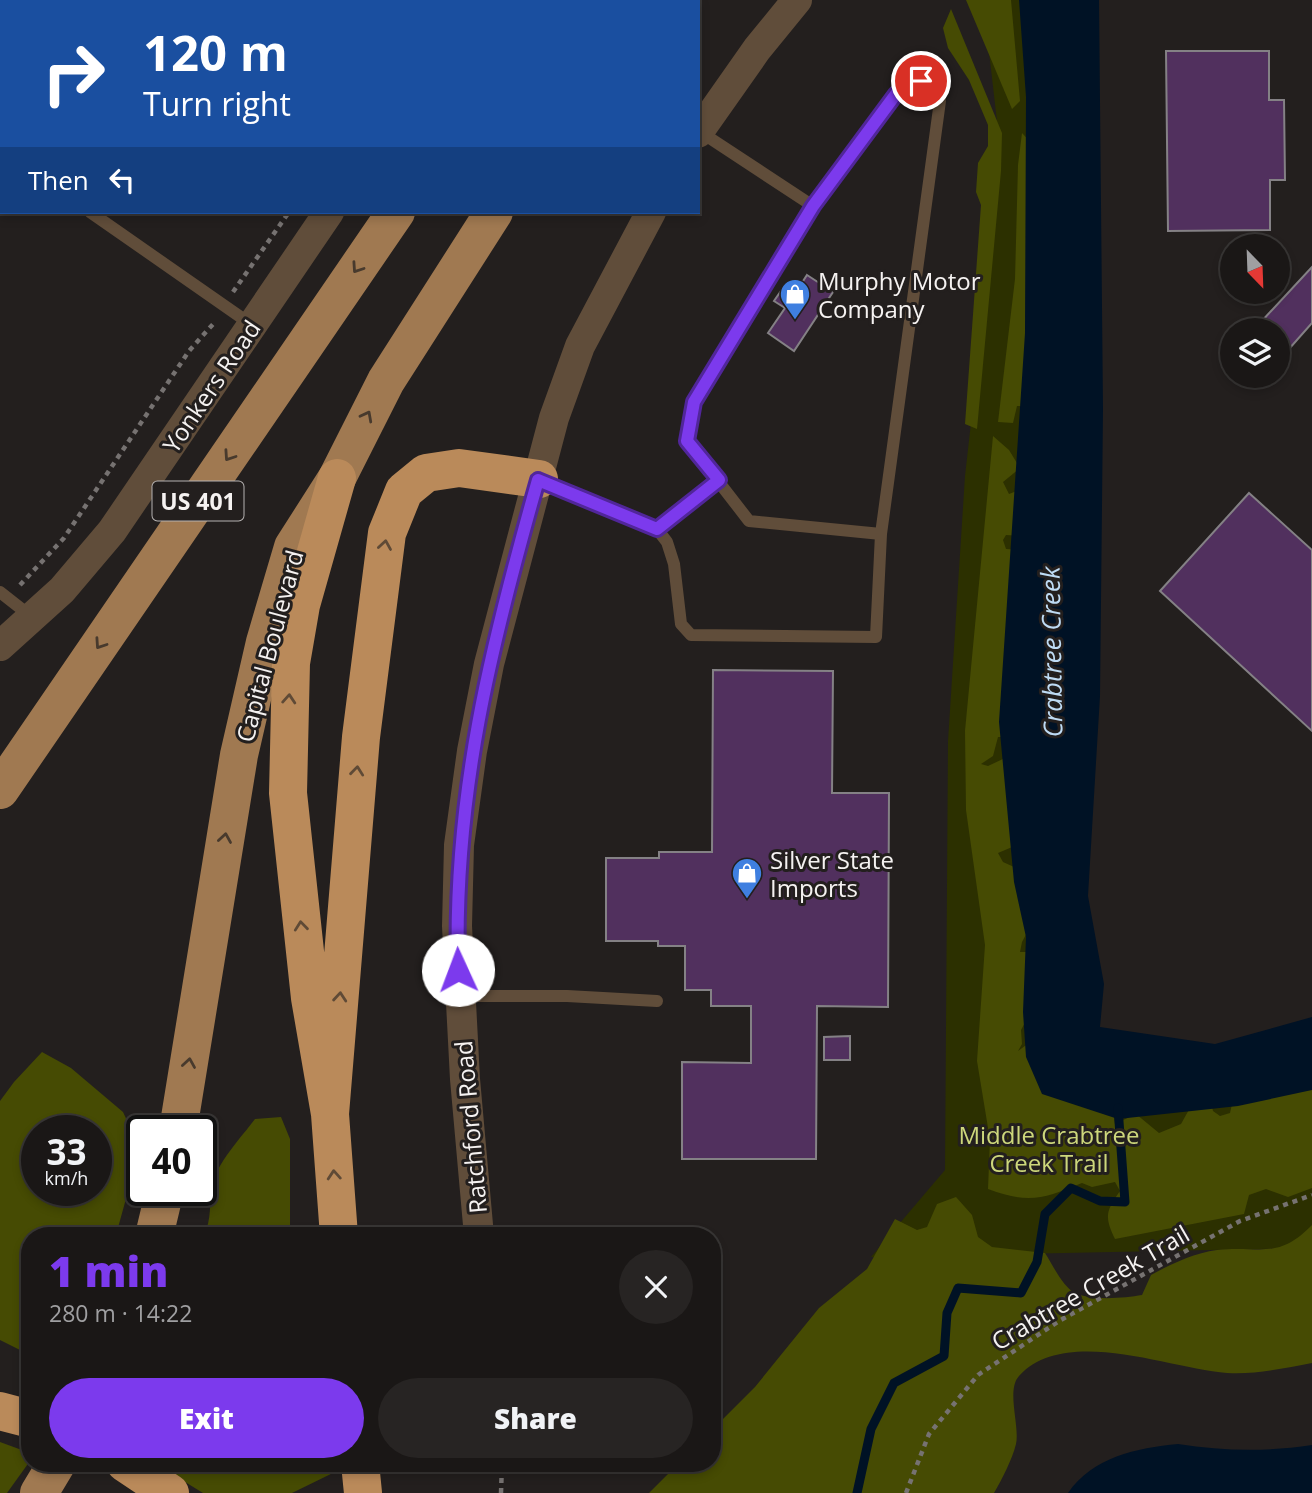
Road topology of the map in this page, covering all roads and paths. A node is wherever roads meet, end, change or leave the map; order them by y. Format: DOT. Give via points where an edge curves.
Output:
graph roads {
  1 [pos="797,0"];
  2 [pos="700,131"];
  3 [pos="700,133"];
  4 [pos="813,206"];
  5 [pos="93,214"];
  6 [pos="288,214"];
  7 [pos="328,214"];
  8 [pos="395,214"];
  9 [pos="493,214"];
  10 [pos="650,214"];
  11 [pos="233,293"];
  12 [pos="215,322"];
  13 [pos="253,325"];
  14 [pos="337,478"];
  15 [pos="538,480"];
  16 [pos="719,480"];
  17 [pos="657,529"];
  18 [pos="881,534"];
  19 [pos="26,580"];
  20 [pos="0,592"];
  21 [pos="33,618"];
  22 [pos="0,646"];
  23 [pos="0,790"];
  24 [pos="459,996"];
  25 [pos="657,1001"];
  26 [pos="330,1114"];
  27 [pos="180,1115"];
  28 [pos="1312,1195"];
  29 [pos="161,1206"];
  30 [pos="156,1227"];
  31 [pos="338,1227"];
  32 [pos="478,1227"];
  33 [pos="0,1411"];
  34 [pos="21,1417"];
  35 [pos="52,1472"];
  36 [pos="138,1472"];
  37 [pos="361,1472"];
  38 [pos="501,1472"];
  39 [pos="39,1493"];
  40 [pos="170,1493"];
  41 [pos="363,1493"];
  42 [pos="500,1493"];
  43 [pos="906,1493"];
  1 -- 2 [label="street"];
  3 -- 4 [label="lane"];
  4 -- 16 [label="lane" via="694,402 687,441"];
  4 -- 18 [label="lane" via="896,94 921,81 940,101"];
  5 -- 13 [label="lane"];
  6 -- 11 [label="path"];
  7 -- 13 [label="street, Yonkers Road"];
  8 -- 23 [label="main road, US 401, one-way"];
  14 -- 9 [label="main road, Capital Boulevard, one-way" via="386,381"];
  10 -- 15 [label="street, Ratchford Road" via="580,346"];
  12 -- 19 [label="path" via="189,351 64,538"];
  13 -- 21 [label="street, Yonkers Road" via="113,531"];
  26 -- 14 [label="highway, one-way" via="295,869 288,793 288,712 301,605"];
  27 -- 14 [label="main road, Capital Boulevard, one-way" via="250,702 293,547"];
  15 -- 17 [label="lane"];
  15 -- 24 [label="street, Ratchford Road" via="489,664 472,751 459,845"];
  26 -- 15 [label="highway, one-way" via="361,737 387,533 404,491 426,473 458,468"];
  16 -- 17 [label="lane"];
  16 -- 18 [label="lane" via="749,521"];
  17 -- 18 [label="lane" via="674,564 681,624 691,635 876,637"];
  20 -- 21 [label="lane"];
  21 -- 22 [label="street, Yonkers Road"];
  24 -- 25 [label="lane"];
  24 -- 32 [label="street, Ratchford Road"];
  31 -- 26 [label="highway, one-way"];
  28 -- 43 [label="path, Crabtree Creek Trail" via="1240,1221 1059,1321 978,1375 929,1434"];
  29 -- 30 [label="main road"];
  33 -- 34 [label="highway"];
  35 -- 39 [label="main road"];
  36 -- 40 [label="highway"];
  37 -- 41 [label="highway"];
  38 -- 42 [label="path"];
}
